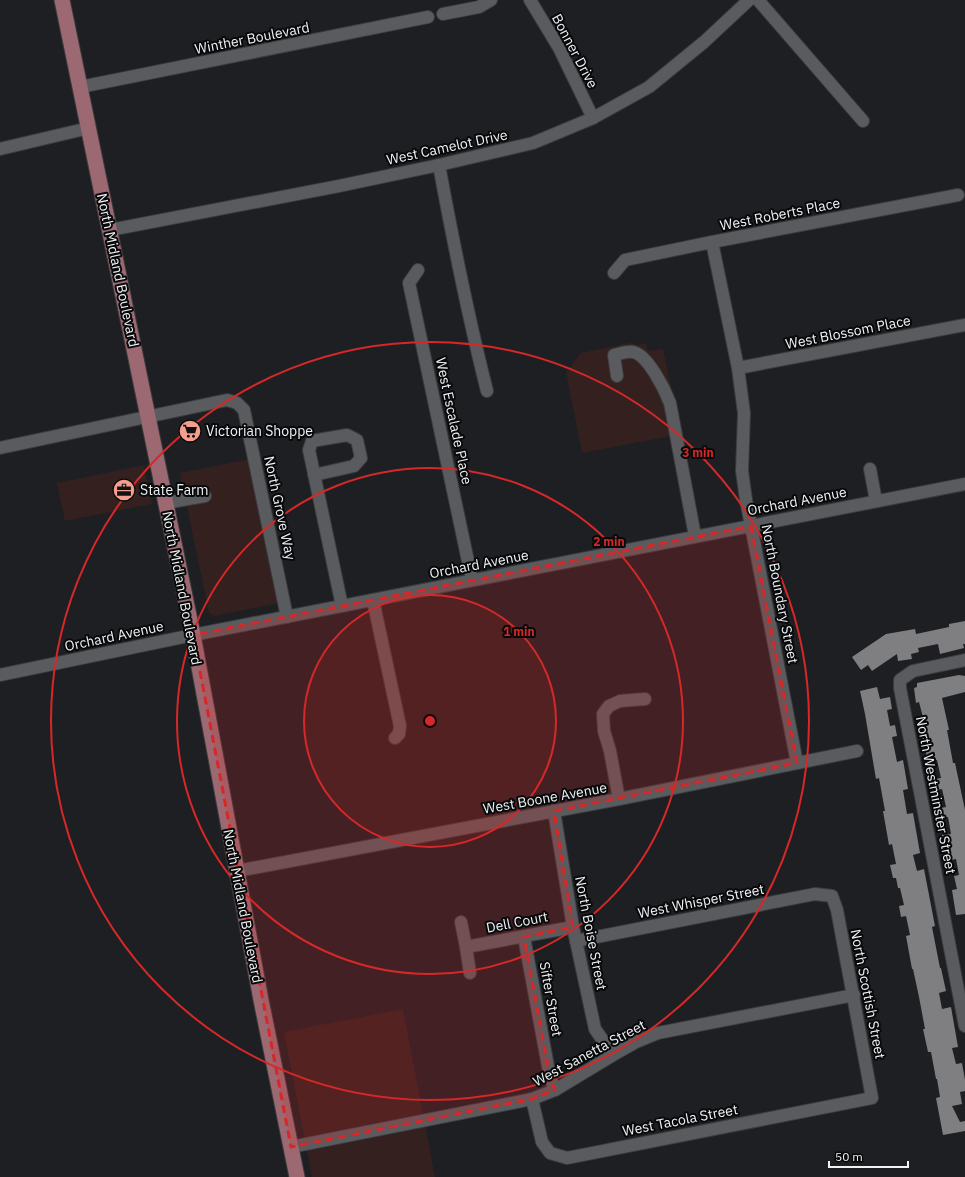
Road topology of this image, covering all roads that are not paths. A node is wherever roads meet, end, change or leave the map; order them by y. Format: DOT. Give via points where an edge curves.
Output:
graph roads {
  1 [pos="62,0"];
  2 [pos="491,0"];
  3 [pos="530,0"];
  4 [pos="749,0"];
  5 [pos="758,0"];
  6 [pos="443,14"];
  7 [pos="428,17"];
  8 [pos="80,87"];
  9 [pos="593,118"];
  10 [pos="863,121"];
  11 [pos="89,128"];
  12 [pos="0,149"];
  13 [pos="439,165"];
  14 [pos="958,195"];
  15 [pos="110,230"];
  16 [pos="712,242"];
  17 [pos="418,270"];
  18 [pos="614,273"];
  19 [pos="965,325"];
  20 [pos="738,368"];
  21 [pos="617,376"];
  22 [pos="487,391"];
  23 [pos="148,417"];
  24 [pos="0,448"];
  25 [pos="870,469"];
  26 [pos="314,475"];
  27 [pos="965,484"];
  28 [pos="205,496"];
  29 [pos="876,501"];
  30 [pos="166,503"];
  31 [pos="751,526"];
  32 [pos="696,536"];
  33 [pos="472,580"];
  34 [pos="373,600"];
  35 [pos="342,606"];
  36 [pos="287,617"];
  37 [pos="192,635"];
  38 [pos="965,660"];
  39 [pos="0,675"];
  40 [pos="645,699"];
  41 [pos="396,738"];
  42 [pos="857,751"];
  43 [pos="798,763"];
  44 [pos="618,799"];
  45 [pos="554,811"];
  46 [pos="237,872"];
  47 [pos="832,896"];
  48 [pos="461,922"];
  49 [pos="573,927"];
  50 [pos="524,937"];
  51 [pos="576,941"];
  52 [pos="466,947"];
  53 [pos="470,973"];
  54 [pos="854,995"];
  55 [pos="965,1026"];
  56 [pos="613,1055"];
  57 [pos="556,1090"];
  58 [pos="872,1098"];
  59 [pos="532,1099"];
  60 [pos="291,1147"];
  61 [pos="297,1177"];
  1 -- 8 [label="main road, North Midland Boulevard"];
  2 -- 6 [label="street" via="479,6"];
  3 -- 9 [label="street, Bonner Drive" via="559,48"];
  4 -- 9 [label="street, West Camelot Drive" via="704,42 648,87"];
  5 -- 10 [label="street"];
  7 -- 8 [label="street, Winther Boulevard"];
  8 -- 11 [label="main road, North Midland Boulevard"];
  9 -- 13 [label="street, West Camelot Drive" via="533,143"];
  11 -- 12 [label="street"];
  11 -- 15 [label="main road, North Midland Boulevard"];
  13 -- 15 [label="street, West Camelot Drive"];
  13 -- 22 [label="street" via="474,342"];
  14 -- 16 [label="street, West Roberts Place"];
  15 -- 23 [label="main road, North Midland Boulevard"];
  16 -- 18 [label="street, West Roberts Place" via="626,260"];
  16 -- 20 [label="street, North Boundary Street"];
  17 -- 33 [label="street, West Escalade Place" via="409,283"];
  19 -- 20 [label="street, West Blossom Place"];
  20 -- 31 [label="street, North Boundary Street" via="744,412 742,471"];
  21 -- 32 [label="street" via="614,354 634,352 641,356 658,376 666,392"];
  23 -- 24 [label="street, North Grove Way"];
  23 -- 30 [label="main road, North Midland Boulevard"];
  23 -- 36 [label="street, North Grove Way" via="227,400 237,403 244,410"];
  25 -- 29 [label="street"];
  26 -- 26 [label="street" via="309,450 312,441 347,435 358,440 361,458 354,466"];
  26 -- 35 [label="street"];
  27 -- 29 [label="street, Orchard Avenue"];
  28 -- 30 [label="street"];
  29 -- 31 [label="street, Orchard Avenue"];
  30 -- 37 [label="main road, North Midland Boulevard"];
  31 -- 32 [label="street, Orchard Avenue"];
  31 -- 43 [label="street, North Boundary Street"];
  32 -- 33 [label="street, Orchard Avenue"];
  33 -- 34 [label="street, Orchard Avenue"];
  34 -- 35 [label="street, Orchard Avenue"];
  34 -- 41 [label="street" via="400,726"];
  35 -- 36 [label="street, Orchard Avenue"];
  36 -- 37 [label="street, Orchard Avenue"];
  37 -- 39 [label="street, Orchard Avenue"];
  37 -- 46 [label="main road, North Midland Boulevard"];
  38 -- 55 [label="street, North Westminster Street" via="913,671 900,680"];
  40 -- 44 [label="street" via="620,701 609,706 603,714"];
  42 -- 43 [label="street, West Boone Avenue"];
  43 -- 44 [label="street, West Boone Avenue"];
  44 -- 45 [label="street, West Boone Avenue"];
  45 -- 46 [label="street, West Boone Avenue"];
  45 -- 49 [label="street, North Boise Street"];
  46 -- 60 [label="main road, North Midland Boulevard"];
  47 -- 51 [label="street, West Whisper Street" via="815,894"];
  47 -- 54 [label="street, North Scottish Street"];
  48 -- 52 [label="street"];
  49 -- 50 [label="street, Dell Court"];
  49 -- 51 [label="street, North Boise Street"];
  50 -- 52 [label="street, Dell Court"];
  50 -- 57 [label="street, Sifter Street" via="550,1077"];
  51 -- 56 [label="street, North Boise Street" via="595,1029"];
  52 -- 53 [label="street"];
  54 -- 56 [label="street, West Sanetta Street" via="658,1032"];
  54 -- 58 [label="street, North Scottish Street"];
  56 -- 57 [label="street, West Sanetta Street"];
  57 -- 59 [label="street, West Sanetta Street"];
  58 -- 59 [label="street, West Tacola Street" via="568,1158 550,1153 542,1142"];
  59 -- 60 [label="street, West Sanetta Street"];
  60 -- 61 [label="main road, North Midland Boulevard"];
}
